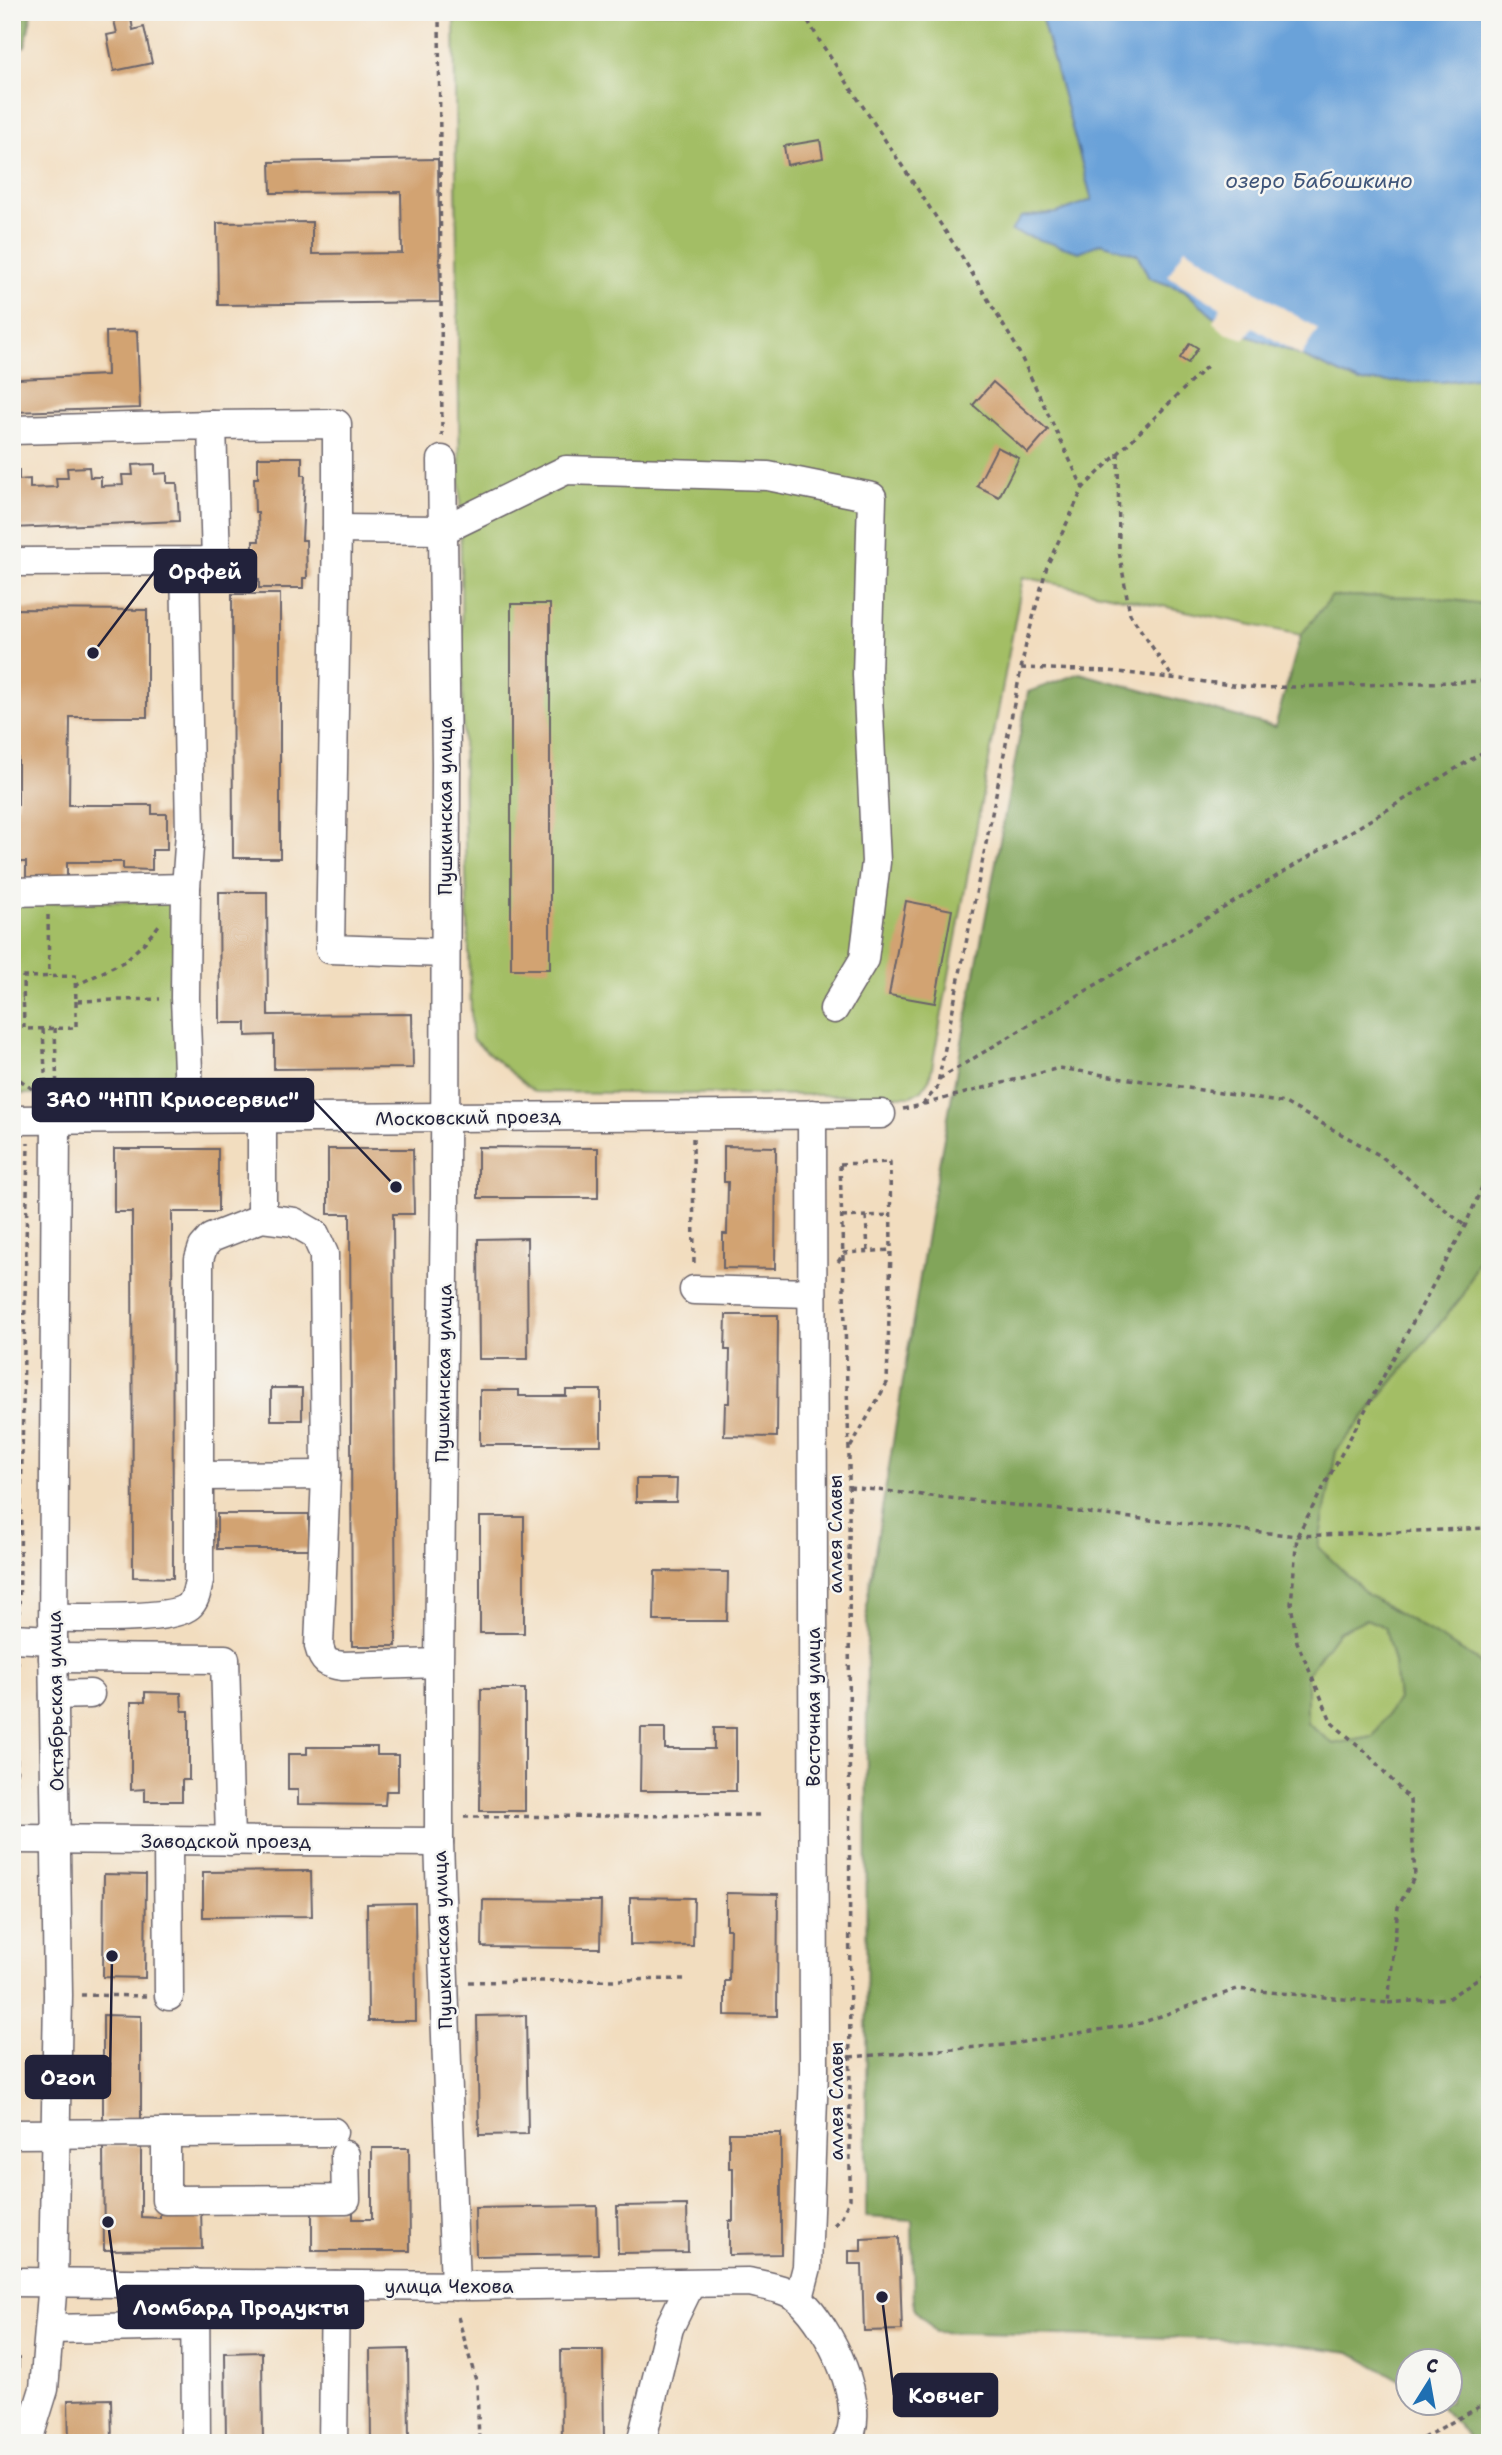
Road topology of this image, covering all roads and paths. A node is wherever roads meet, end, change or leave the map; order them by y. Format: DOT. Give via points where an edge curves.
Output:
graph roads {
  1 [pos="439,12"];
  2 [pos="803,12"];
  3 [pos="1208,365"];
  4 [pos="212,425"];
  5 [pos="12,430"];
  6 [pos="1118,453"];
  7 [pos="442,460"];
  8 [pos="1083,488"];
  9 [pos="337,529"];
  10 [pos="443,530"];
  11 [pos="12,562"];
  12 [pos="185,562"];
  13 [pos="1021,668"];
  14 [pos="1174,678"];
  15 [pos="1490,681"];
  16 [pos="1490,748"];
  17 [pos="178,888"];
  18 [pos="47,891"];
  19 [pos="12,892"];
  20 [pos="445,953"];
  21 [pos="49,976"];
  22 [pos="75,986"];
  23 [pos="185,998"];
  24 [pos="12,1000"];
  25 [pos="23,1000"];
  26 [pos="76,1001"];
  27 [pos="834,1009"];
  28 [pos="55,1028"];
  29 [pos="43,1029"];
  30 [pos="12,1074"];
  31 [pos="939,1079"];
  32 [pos="922,1105"];
  33 [pos="57,1110"];
  34 [pos="812,1114"];
  35 [pos="881,1114"];
  36 [pos="693,1115"];
  37 [pos="445,1117"];
  38 [pos="262,1118"];
  39 [pos="190,1119"];
  40 [pos="20,1130"];
  41 [pos="1490,1169"];
  42 [pos="890,1215"];
  43 [pos="866,1216"];
  44 [pos="842,1217"];
  45 [pos="262,1218"];
  46 [pos="1465,1226"];
  47 [pos="891,1250"];
  48 [pos="868,1251"];
  49 [pos="844,1253"];
  50 [pos="837,1264"];
  51 [pos="694,1290"];
  52 [pos="812,1293"];
  53 [pos="849,1450"];
  54 [pos="326,1475"];
  55 [pos="199,1476"];
  56 [pos="849,1487"];
  57 [pos="1490,1528"];
  58 [pos="1297,1536"];
  59 [pos="15,1638"];
  60 [pos="53,1638"];
  61 [pos="439,1663"];
  62 [pos="54,1695"];
  63 [pos="90,1695"];
  64 [pos="761,1815"];
  65 [pos="462,1817"];
  66 [pos="14,1829"];
  67 [pos="57,1839"];
  68 [pos="168,1841"];
  69 [pos="230,1841"];
  70 [pos="439,1842"];
  71 [pos="1490,1970"];
  72 [pos="685,1979"];
  73 [pos="442,1982"];
  74 [pos="58,1995"];
  75 [pos="169,1996"];
  76 [pos="1388,2003"];
  77 [pos="850,2057"];
  78 [pos="166,2133"];
  79 [pos="12,2134"];
  80 [pos="56,2135"];
  81 [pos="850,2199"];
  82 [pos="12,2282"];
  83 [pos="53,2282"];
  84 [pos="195,2284"];
  85 [pos="335,2285"];
  86 [pos="690,2285"];
  87 [pos="455,2286"];
  88 [pos="799,2298"];
  89 [pos="458,2317"];
  90 [pos="195,2326"];
  91 [pos="51,2329"];
  92 [pos="1490,2400"];
  93 [pos="648,2436"];
  94 [pos="854,2439"];
  95 [pos="30,2443"];
  96 [pos="195,2443"];
  97 [pos="333,2443"];
  98 [pos="479,2443"];
  99 [pos="1414,2443"];
  1 -- 7 [label="path"];
  2 -- 8 [label="path" via="1016,345"];
  3 -- 6 [label="path"];
  4 -- 5 [label="street"];
  4 -- 9 [label="street" via="337,424"];
  4 -- 12 [label="street" via="216,561"];
  6 -- 8 [label="path"];
  6 -- 14 [label="path" via="1119,551 1130,614"];
  7 -- 10 [label="street, Пушкинская улица"];
  8 -- 13 [label="path" via="1047,566"];
  9 -- 10 [label="street"];
  9 -- 20 [label="street" via="330,949"];
  10 -- 20 [label="street, Пушкинская улица"];
  10 -- 27 [label="street" via="566,470 768,476 872,497 867,675 876,862 864,960"];
  11 -- 12 [label="street"];
  12 -- 17 [label="street" via="190,832"];
  13 -- 14 [label="path"];
  13 -- 31 [label="path"];
  14 -- 15 [label="path" via="1259,688"];
  16 -- 31 [label="path"];
  17 -- 18 [label="street"];
  17 -- 22 [label="path" via="144,943 125,961"];
  17 -- 23 [label="street"];
  18 -- 19 [label="street"];
  18 -- 21 [label="path"];
  20 -- 37 [label="street, Пушкинская улица"];
  21 -- 22 [label="path" via="75,976"];
  21 -- 25 [label="path" via="23,977"];
  22 -- 26 [label="path"];
  23 -- 26 [label="path"];
  23 -- 39 [label="street"];
  24 -- 25 [label="path"];
  25 -- 29 [label="path" via="24,1029"];
  26 -- 28 [label="path" via="76,1028"];
  28 -- 29 [label="path"];
  28 -- 33 [label="path"];
  29 -- 30 [label="path" via="46,1100"];
  31 -- 32 [label="path"];
  32 -- 35 [label="path"];
  32 -- 46 [label="path" via="1059,1068 1285,1104 1381,1156"];
  33 -- 39 [label="street, Московский проезд"];
  33 -- 40 [label="street, Московский проезд"];
  33 -- 60 [label="street, Октябрьская улица"];
  34 -- 35 [label="street, Московский проезд"];
  34 -- 36 [label="street, Московский проезд"];
  34 -- 52 [label="street, Восточная улица"];
  36 -- 37 [label="street, Московский проезд"];
  36 -- 51 [label="path"];
  37 -- 38 [label="street, Московский проезд"];
  37 -- 61 [label="street, Пушкинская улица"];
  38 -- 39 [label="street, Московский проезд"];
  38 -- 45 [label="street"];
  40 -- 59 [label="path"];
  41 -- 46 [label="path"];
  42 -- 43 [label="path"];
  42 -- 44 [label="path, аллея Славы" via="890,1162 840,1164"];
  42 -- 47 [label="path"];
  43 -- 44 [label="path"];
  43 -- 48 [label="path"];
  44 -- 49 [label="path, аллея Славы"];
  45 -- 54 [label="street" via="294,1222 316,1234 324,1254"];
  45 -- 55 [label="street" via="211,1238 199,1259"];
  46 -- 58 [label="path"];
  47 -- 48 [label="path"];
  47 -- 53 [label="path" via="887,1383"];
  48 -- 49 [label="path"];
  49 -- 50 [label="path"];
  49 -- 53 [label="path, аллея Славы"];
  51 -- 52 [label="street"];
  52 -- 88 [label="street, Восточная улица" via="814,2071 807,2267"];
  53 -- 56 [label="path, аллея Славы"];
  54 -- 55 [label="street"];
  54 -- 61 [label="street" via="318,1646 322,1658 343,1667"];
  55 -- 60 [label="street" via="199,1581 190,1606"];
  56 -- 58 [label="path"];
  56 -- 77 [label="path, аллея Славы"];
  57 -- 58 [label="path"];
  58 -- 76 [label="path" via="1291,1604 1297,1642 1332,1723 1410,1800 1415,1876 1398,1907"];
  59 -- 60 [label="street"];
  59 -- 66 [label="path"];
  60 -- 62 [label="street, Октябрьская улица"];
  60 -- 69 [label="street" via="225,1659"];
  61 -- 70 [label="street, Пушкинская улица"];
  62 -- 63 [label="street"];
  62 -- 67 [label="street, Октябрьская улица"];
  64 -- 65 [label="path"];
  66 -- 67 [label="street, Заводской проезд"];
  67 -- 68 [label="street, Заводской проезд"];
  67 -- 74 [label="street, Октябрьская улица"];
  68 -- 69 [label="street, Заводской проезд"];
  68 -- 75 [label="street"];
  69 -- 70 [label="street, Заводской проезд"];
  70 -- 73 [label="street, Пушкинская улица"];
  71 -- 76 [label="path" via="1449,1998"];
  72 -- 73 [label="path"];
  73 -- 87 [label="street, Пушкинская улица"];
  74 -- 75 [label="path"];
  74 -- 80 [label="street, Октябрьская улица"];
  76 -- 77 [label="path" via="1237,1989 1141,2023 1004,2045"];
  77 -- 81 [label="path, аллея Славы"];
  78 -- 78 [label="street" via="166,2200 346,2199 339,2143"];
  78 -- 80 [label="street"];
  79 -- 80 [label="street"];
  80 -- 83 [label="street, Октябрьская улица"];
  82 -- 83 [label="street, улица Чехова"];
  83 -- 84 [label="street, улица Чехова"];
  83 -- 91 [label="street, Октябрьская улица"];
  84 -- 85 [label="street, улица Чехова"];
  84 -- 90 [label="street"];
  85 -- 87 [label="street, улица Чехова"];
  85 -- 97 [label="street"];
  86 -- 87 [label="street, улица Чехова"];
  86 -- 88 [label="street, улица Чехова" via="748,2283"];
  86 -- 93 [label="street" via="669,2328"];
  88 -- 94 [label="street" via="842,2366 853,2408"];
  89 -- 98 [label="path" via="477,2384"];
  90 -- 91 [label="street"];
  90 -- 96 [label="street"];
  91 -- 95 [label="street, Октябрьская улица" via="44,2389"];
  92 -- 99 [label="path"];
}
